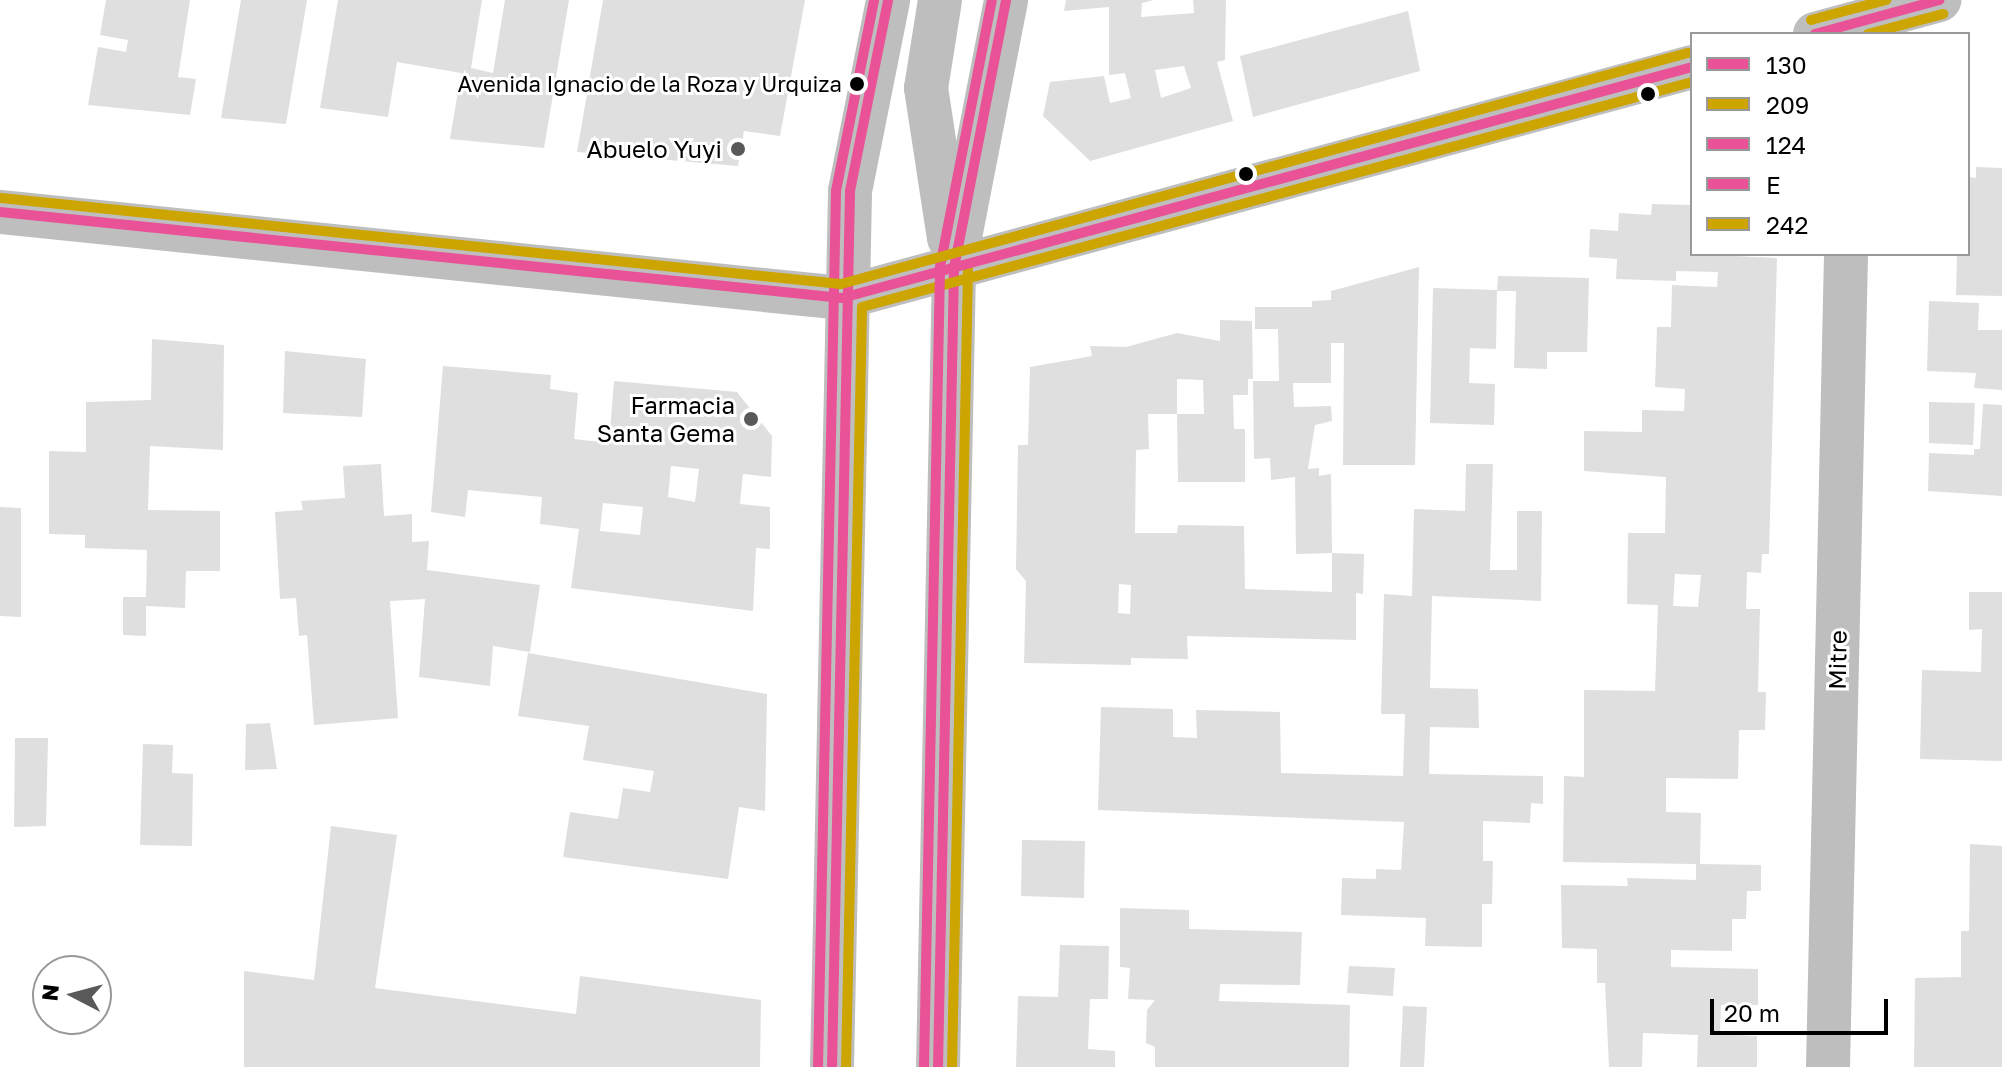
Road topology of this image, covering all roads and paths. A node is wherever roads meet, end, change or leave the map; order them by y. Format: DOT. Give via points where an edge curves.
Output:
graph roads {
  1 [pos="888,0"];
  2 [pos="940,0"];
  3 [pos="1006,0"];
  4 [pos="1939,0"];
  5 [pos="1839,31"];
  6 [pos="1690,68"];
  7 [pos="0,212"];
  8 [pos="1846,256"];
  9 [pos="954,268"];
  10 [pos="848,296"];
  11 [pos="832,1067"];
  12 [pos="938,1067"];
  13 [pos="1828,1067"];
  1 -- 10 [label="street" via="850,191"];
  2 -- 9 [label="street" via="926,88"];
  3 -- 9 [label="street"];
  4 -- 5 [label="street"];
  6 -- 9 [label="street"];
  7 -- 10 [label="street" via="752,291"];
  8 -- 13 [label="street, Mitre"];
  9 -- 10 [label="street"];
  9 -- 12 [label="street"];
  10 -- 11 [label="street"];
}
